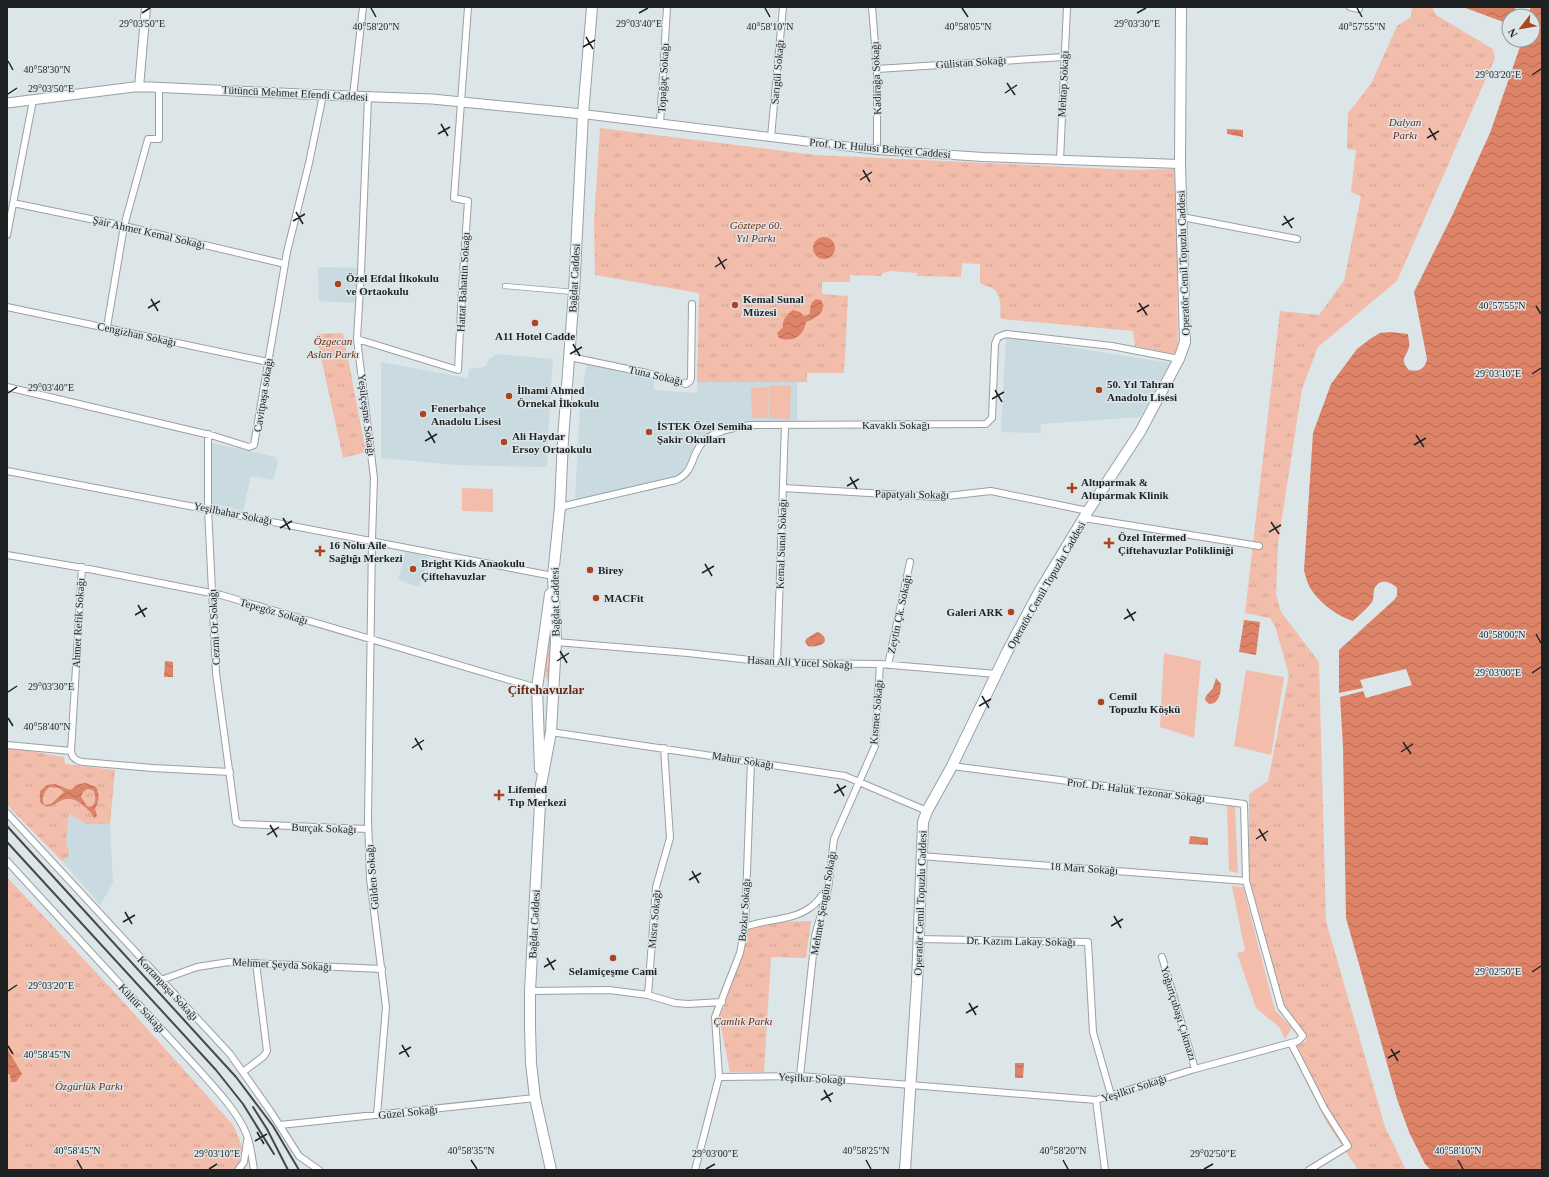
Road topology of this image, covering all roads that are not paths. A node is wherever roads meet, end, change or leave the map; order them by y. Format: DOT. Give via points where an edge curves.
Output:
graph roads {
  1 [pos="146,7"];
  2 [pos="363,7"];
  3 [pos="468,7"];
  4 [pos="592,7"];
  5 [pos="668,7"];
  6 [pos="784,7"];
  7 [pos="872,7"];
  8 [pos="1067,7"];
  9 [pos="1181,7"];
  10 [pos="1350,7"];
  11 [pos="1359,9"];
  12 [pos="1064,57"];
  13 [pos="877,69"];
  14 [pos="139,87"];
  15 [pos="159,87"];
  16 [pos="323,95"];
  17 [pos="353,96"];
  18 [pos="368,97"];
  19 [pos="33,100"];
  20 [pos="462,101"];
  21 [pos="7,103"];
  22 [pos="583,114"];
  23 [pos="660,124"];
  24 [pos="771,137"];
  25 [pos="877,150"];
  26 [pos="1060,160"];
  27 [pos="1180,164"];
  28 [pos="13,203"];
  29 [pos="1182,217"];
  30 [pos="124,226"];
  31 [pos="7,235"];
  32 [pos="1297,239"];
  33 [pos="285,264"];
  34 [pos="505,286"];
  35 [pos="574,292"];
  36 [pos="692,304"];
  37 [pos="7,307"];
  38 [pos="107,327"];
  39 [pos="357,339"];
  40 [pos="570,357"];
  41 [pos="1179,359"];
  42 [pos="268,362"];
  43 [pos="7,387"];
  44 [pos="785,425"];
  45 [pos="208,434"];
  46 [pos="7,471"];
  47 [pos="783,488"];
  48 [pos="560,507"];
  49 [pos="208,509"];
  50 [pos="1086,514"];
  51 [pos="372,540"];
  52 [pos="1259,546"];
  53 [pos="7,554"];
  54 [pos="910,562"];
  55 [pos="82,567"];
  56 [pos="553,576"];
  57 [pos="212,593"];
  58 [pos="371,639"];
  59 [pos="556,642"];
  60 [pos="777,663"];
  61 [pos="880,664"];
  62 [pos="888,665"];
  63 [pos="996,674"];
  64 [pos="537,688"];
  65 [pos="552,732"];
  66 [pos="7,744"];
  67 [pos="664,748"];
  68 [pos="71,751"];
  69 [pos="751,762"];
  70 [pos="952,766"];
  71 [pos="230,772"];
  72 [pos="860,782"];
  73 [pos="541,785"];
  74 [pos="927,811"];
  75 [pos="7,813"];
  76 [pos="235,818"];
  77 [pos="368,829"];
  78 [pos="921,856"];
  79 [pos="7,861"];
  80 [pos="1246,881"];
  81 [pos="828,889"];
  82 [pos="745,927"];
  83 [pos="918,939"];
  84 [pos="1162,957"];
  85 [pos="256,963"];
  86 [pos="382,969"];
  87 [pos="161,980"];
  88 [pos="530,991"];
  89 [pos="648,995"];
  90 [pos="722,1002"];
  91 [pos="1291,1042"];
  92 [pos="1195,1069"];
  93 [pos="243,1072"];
  94 [pos="800,1076"];
  95 [pos="719,1077"];
  96 [pos="909,1085"];
  97 [pos="1111,1095"];
  98 [pos="535,1098"];
  99 [pos="1096,1100"];
  100 [pos="377,1115"];
  101 [pos="280,1125"];
  102 [pos="247,1136"];
  103 [pos="239,1169"];
  104 [pos="254,1170"];
  105 [pos="319,1170"];
  106 [pos="551,1170"];
  107 [pos="695,1170"];
  108 [pos="905,1170"];
  109 [pos="1105,1170"];
  110 [pos="1309,1170"];
  1 -- 14 [label="street"];
  2 -- 17 [label="street"];
  3 -- 20 [label="street"];
  4 -- 22 [label="main road, Bağdat Caddesi"];
  5 -- 23 [label="street, Topağaç Sokağı"];
  6 -- 24 [label="street, Sarıgül Sokağı"];
  7 -- 13 [label="street, Kadirağa Sokağı"];
  8 -- 12 [label="street, Mehtap Sokağı"];
  9 -- 27 [label="main road, Operatör Cemil Topuzlu Caddesi"];
  10 -- 11 [label="street"];
  12 -- 13 [label="street, Gülistan Sokağı"];
  12 -- 26 [label="street, Mehtap Sokağı"];
  13 -- 25 [label="street, Kadirağa Sokağı"];
  14 -- 15 [label="main road, Tütüncü Mehmet Efendi Caddesi"];
  14 -- 19 [label="main road, Tütüncü Mehmet Efendi Caddesi"];
  15 -- 16 [label="main road, Tütüncü Mehmet Efendi Caddesi"];
  15 -- 30 [label="street" via="159,139 148,139"];
  16 -- 17 [label="main road, Tütüncü Mehmet Efendi Caddesi"];
  16 -- 33 [label="street, Cavitpaşa sokağı"];
  17 -- 18 [label="main road, Tütüncü Mehmet Efendi Caddesi"];
  18 -- 20 [label="main road, Tütüncü Mehmet Efendi Caddesi"];
  18 -- 39 [label="street, Yeşilçeşme Sokağı"];
  19 -- 21 [label="main road, Tütüncü Mehmet Efendi Caddesi"];
  19 -- 28 [label="street"];
  20 -- 22 [label="main road, Tütüncü Mehmet Efendi Caddesi"];
  20 -- 39 [label="street, Hattat Bahattin Sokağı" via="454,198 468,201 458,370"];
  22 -- 23 [label="street, Prof. Dr. Hulusi Behçet Caddesi"];
  22 -- 35 [label="main road, Bağdat Caddesi"];
  23 -- 24 [label="street, Prof. Dr. Hulusi Behçet Caddesi"];
  24 -- 25 [label="street, Prof. Dr. Hulusi Behçet Caddesi"];
  25 -- 26 [label="street, Prof. Dr. Hulusi Behçet Caddesi"];
  26 -- 27 [label="street, Prof. Dr. Hulusi Behçet Caddesi"];
  27 -- 29 [label="main road, Operatör Cemil Topuzlu Caddesi"];
  28 -- 30 [label="street, Şair Ahmet Kemal Sokağı"];
  28 -- 31 [label="street"];
  29 -- 32 [label="street"];
  29 -- 41 [label="main road, Operatör Cemil Topuzlu Caddesi" via="1185,342"];
  30 -- 33 [label="street, Şair Ahmet Kemal Sokağı"];
  30 -- 38 [label="street"];
  33 -- 42 [label="street, Cavitpaşa sokağı"];
  34 -- 35 [label="street"];
  35 -- 40 [label="main road, Bağdat Caddesi"];
  36 -- 40 [label="street, Tuna Sokağı" via="691,378 686,384"];
  37 -- 38 [label="street, Cengizhan Sokağı"];
  38 -- 42 [label="street, Cengizhan Sokağı"];
  39 -- 51 [label="street, Yeşilçeşme Sokağı" via="373,466"];
  40 -- 48 [label="main road, Bağdat Caddesi"];
  41 -- 44 [label="street, Kavaklı Sokağı" via="1112,346 1006,334 998,337 995,344 992,418 986,424"];
  41 -- 50 [label="main road, Operatör Cemil Topuzlu Caddesi" via="1140,432"];
  42 -- 45 [label="street, Cavitpaşa sokağı" via="255,445 249,446"];
  43 -- 45 [label="street, Cavitpaşa sokağı"];
  44 -- 47 [label="street, Kemal Sunal Sokağı"];
  44 -- 48 [label="street, Kavaklı Sokağı" via="750,424 731,428 703,442 687,473 676,480"];
  45 -- 49 [label="street, Cezmi Or Sokağı"];
  46 -- 49 [label="street, Yeşilbahar Sokağı"];
  47 -- 50 [label="street, Papatyalı Sokağı" via="938,497 991,491"];
  47 -- 60 [label="street, Kemal Sunal Sokağı"];
  48 -- 56 [label="main road, Bağdat Caddesi"];
  49 -- 51 [label="street, Yeşilbahar Sokağı"];
  49 -- 57 [label="street, Cezmi Or Sokağı"];
  50 -- 52 [label="street, Papatyalı Sokağı"];
  50 -- 63 [label="main road, Operatör Cemil Topuzlu Caddesi" via="1039,592"];
  51 -- 56 [label="street, Yeşilbahar Sokağı"];
  51 -- 58 [label="street, Yeşilçeşme Sokağı"];
  53 -- 55 [label="street, Tepegöz Sokağı"];
  54 -- 62 [label="street, Zeytin Çk. Sokağı"];
  55 -- 57 [label="street, Tepegöz Sokağı"];
  55 -- 68 [label="street, Ahmet Refik Sokağı"];
  56 -- 59 [label="main road, Bağdat Caddesi"];
  56 -- 64 [label="main road"];
  57 -- 58 [label="street, Tepegöz Sokağı"];
  57 -- 71 [label="street, Cezmi Or Sokağı" via="217,683"];
  58 -- 64 [label="street, Tepegöz Sokağı"];
  58 -- 77 [label="street, Gülden Sokağı"];
  59 -- 60 [label="street, Hasan Ali Yücel Sokağı"];
  59 -- 65 [label="main road, Bağdat Caddesi"];
  60 -- 61 [label="street, Hasan Ali Yücel Sokağı"];
  61 -- 62 [label="street, Hasan Ali Yücel Sokağı"];
  61 -- 72 [label="street, Kısmet Sokağı" via="874,746"];
  62 -- 63 [label="street, Hasan Ali Yücel Sokağı"];
  63 -- 70 [label="main road, Operatör Cemil Topuzlu Caddesi"];
  64 -- 73 [label="main road"];
  65 -- 67 [label="street, Mahur Sokağı"];
  65 -- 73 [label="main road, Bağdat Caddesi"];
  66 -- 68 [label="street"];
  67 -- 69 [label="street, Mahur Sokağı"];
  67 -- 89 [label="street, Mısra Sokağı" via="670,838 656,887"];
  68 -- 71 [label="street" via="75,759 84,762"];
  69 -- 72 [label="street, Mahur Sokağı" via="845,776"];
  69 -- 82 [label="street, Bozkır Sokağı"];
  70 -- 74 [label="main road, Operatör Cemil Topuzlu Caddesi"];
  70 -- 80 [label="street, Prof. Dr. Haluk Tezonar Sokağı" via="1244,804"];
  71 -- 76 [label="street, Cezmi Or Sokağı"];
  72 -- 74 [label="street, Mahur Sokağı"];
  72 -- 81 [label="street, Mehmet Şengün Sokağı" via="834,839"];
  73 -- 88 [label="main road, Bağdat Caddesi"];
  74 -- 78 [label="main road, Operatör Cemil Topuzlu Caddesi" via="923,822"];
  75 -- 87 [label="street, Kortanpaşa Sokağı"];
  76 -- 77 [label="street, Burçak Sokağı" via="239,824"];
  77 -- 86 [label="street, Gülden Sokağı" via="370,879"];
  78 -- 80 [label="street, 18 Mart Sokağı"];
  78 -- 83 [label="main road, Operatör Cemil Topuzlu Caddesi"];
  79 -- 102 [label="street, Kültür Sokağı" via="204,1076 239,1119"];
  80 -- 91 [label="street" via="1281,1006 1303,1036"];
  81 -- 82 [label="street" via="811,907 786,918"];
  81 -- 94 [label="street, Mehmet Şengün Sokağı" via="815,936"];
  82 -- 90 [label="street, Bozkır Sokağı" via="740,953"];
  83 -- 96 [label="main road, Operatör Cemil Topuzlu Caddesi"];
  83 -- 97 [label="street, Dr. Kazım Lakay Sokağı" via="1088,942 1093,1032"];
  84 -- 92 [label="street, Yoğurtçubaşı Çıkmazı"];
  85 -- 86 [label="street, Mehmet Şeyda Sokağı"];
  85 -- 87 [label="street, Mehmet Şeyda Sokağı" via="229,962 205,965"];
  85 -- 93 [label="street" via="267,1051"];
  86 -- 100 [label="street, Gülden Sokağı" via="386,1007"];
  87 -- 93 [label="street, Kortanpaşa Sokağı" via="230,1054"];
  88 -- 89 [label="street" via="609,990"];
  88 -- 98 [label="main road, Bağdat Caddesi" via="531,1063"];
  89 -- 90 [label="street" via="688,1004"];
  90 -- 95 [label="street, Bozkır Sokağı" via="715,1017"];
  91 -- 92 [label="street, Yeşilkır Sokağı"];
  91 -- 110 [label="street" via="1324,1108 1348,1146"];
  92 -- 97 [label="street, Yeşilkır Sokağı"];
  93 -- 101 [label="street, Kortanpaşa Sokağı"];
  94 -- 95 [label="street, Yeşilkır Sokağı"];
  94 -- 96 [label="street, Yeşilkır Sokağı"];
  95 -- 107 [label="street, Bozkır Sokağı"];
  96 -- 99 [label="street, Yeşilkır Sokağı"];
  96 -- 108 [label="main road, Operatör Cemil Topuzlu Caddesi"];
  97 -- 99 [label="street, Yeşilkır Sokağı"];
  98 -- 100 [label="street, Güzel Sokağı"];
  98 -- 106 [label="main road, Bağdat Caddesi"];
  99 -- 109 [label="street"];
  100 -- 101 [label="street, Güzel Sokağı"];
  101 -- 105 [label="street, Kortanpaşa Sokağı" via="299,1156"];
  102 -- 103 [label="street" via="245,1156"];
  102 -- 104 [label="street, Kültür Sokağı"];
  103 -- 104 [label="street" via="248,1165"];
}
